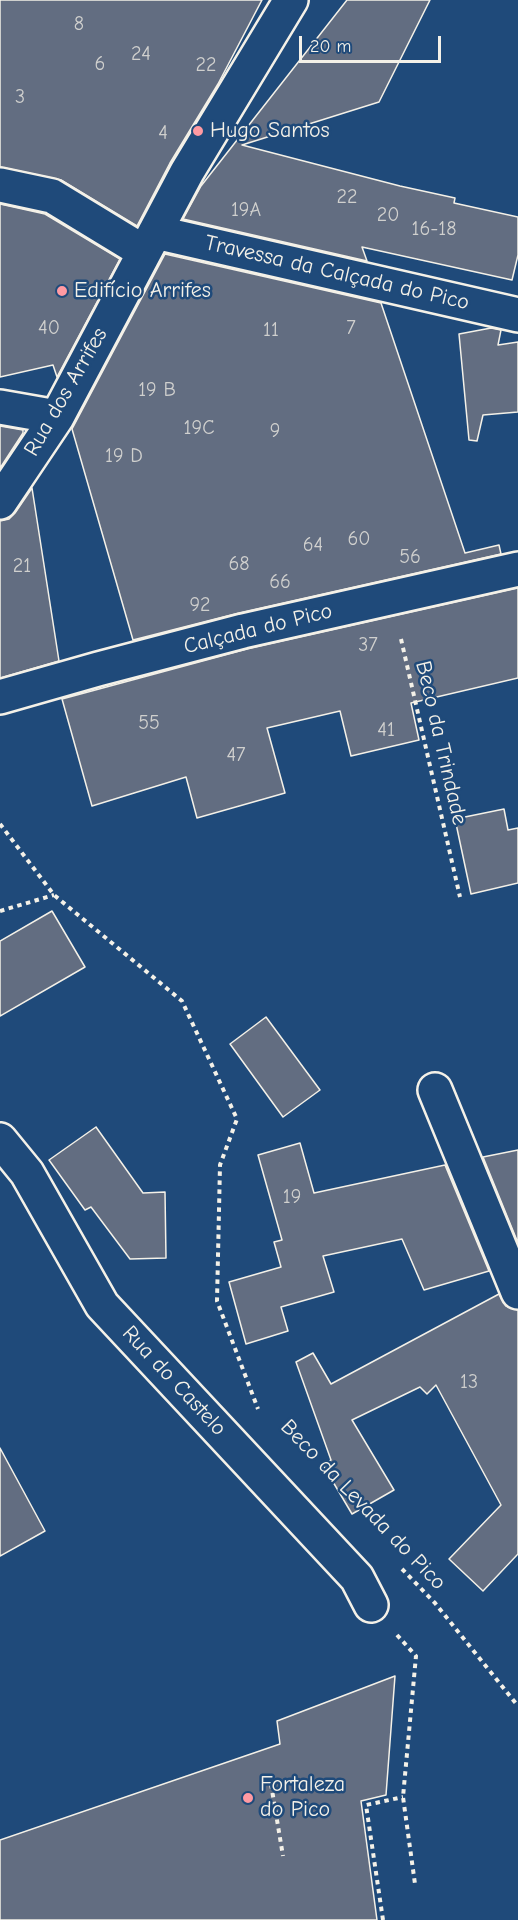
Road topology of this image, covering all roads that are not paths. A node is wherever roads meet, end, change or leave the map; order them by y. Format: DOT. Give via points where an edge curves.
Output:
graph roads {
  1 [pos="291,0"];
  2 [pos="0,185"];
  3 [pos="149,242"];
  4 [pos="518,315"];
  5 [pos="0,407"];
  6 [pos="57,417"];
  7 [pos="0,502"];
  8 [pos="518,569"];
  9 [pos="0,697"];
  10 [pos="435,1090"];
  11 [pos="0,1140"];
  12 [pos="518,1292"];
  13 [pos="371,1605"];
  1 -- 3 [label="street, Rua dos Arrifes"];
  2 -- 3 [label="street, Travessa da Calçada do Pico" via="52,196"];
  3 -- 4 [label="street, Travessa da Calçada do Pico"];
  3 -- 6 [label="street, Rua dos Arrifes"];
  5 -- 6 [label="street"];
  6 -- 7 [label="street, Rua dos Arrifes"];
  8 -- 9 [label="street, Calçada do Pico" via="243,631"];
  10 -- 12 [label="street"];
  11 -- 13 [label="street, Rua do Castelo" via="27,1173 102,1305 357,1578"];
}
